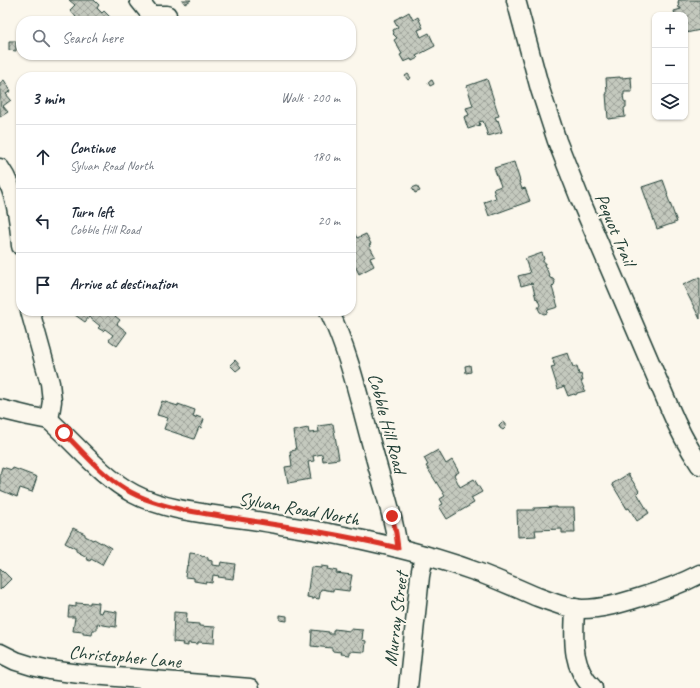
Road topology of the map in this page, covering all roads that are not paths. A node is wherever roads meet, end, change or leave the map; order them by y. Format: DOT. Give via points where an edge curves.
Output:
graph roads {
  1 [pos="139,0"];
  2 [pos="516,0"];
  3 [pos="167,15"];
  4 [pos="0,168"];
  5 [pos="16,207"];
  6 [pos="31,316"];
  7 [pos="331,316"];
  8 [pos="0,409"];
  9 [pos="49,420"];
  10 [pos="700,465"];
  11 [pos="398,548"];
  12 [pos="424,555"];
  13 [pos="700,574"];
  14 [pos="575,608"];
  15 [pos="0,653"];
  16 [pos="250,688"];
  17 [pos="408,688"];
  18 [pos="593,688"];
  1 -- 3 [label="street" via="151,15"];
  2 -- 10 [label="street, Pequot Trail" via="557,141 675,420"];
  4 -- 5 [label="street" via="10,186"];
  6 -- 9 [label="street" via="50,383 52,400"];
  7 -- 11 [label="street, Cobble Hill Road" via="350,365 392,516"];
  8 -- 9 [label="street"];
  9 -- 11 [label="street, Sylvan Road North" via="116,483 158,504 319,531"];
  11 -- 12 [label="street, Sylvan Road North"];
  12 -- 14 [label="street, Sylvan Road North" via="560,605"];
  12 -- 17 [label="street, Murray Street"];
  13 -- 14 [label="street, Sylvan Road North" via="676,586 622,603 598,608"];
  14 -- 18 [label="street" via="574,640 578,666"];
  15 -- 16 [label="street, Christopher Lane" via="50,670"];
}
